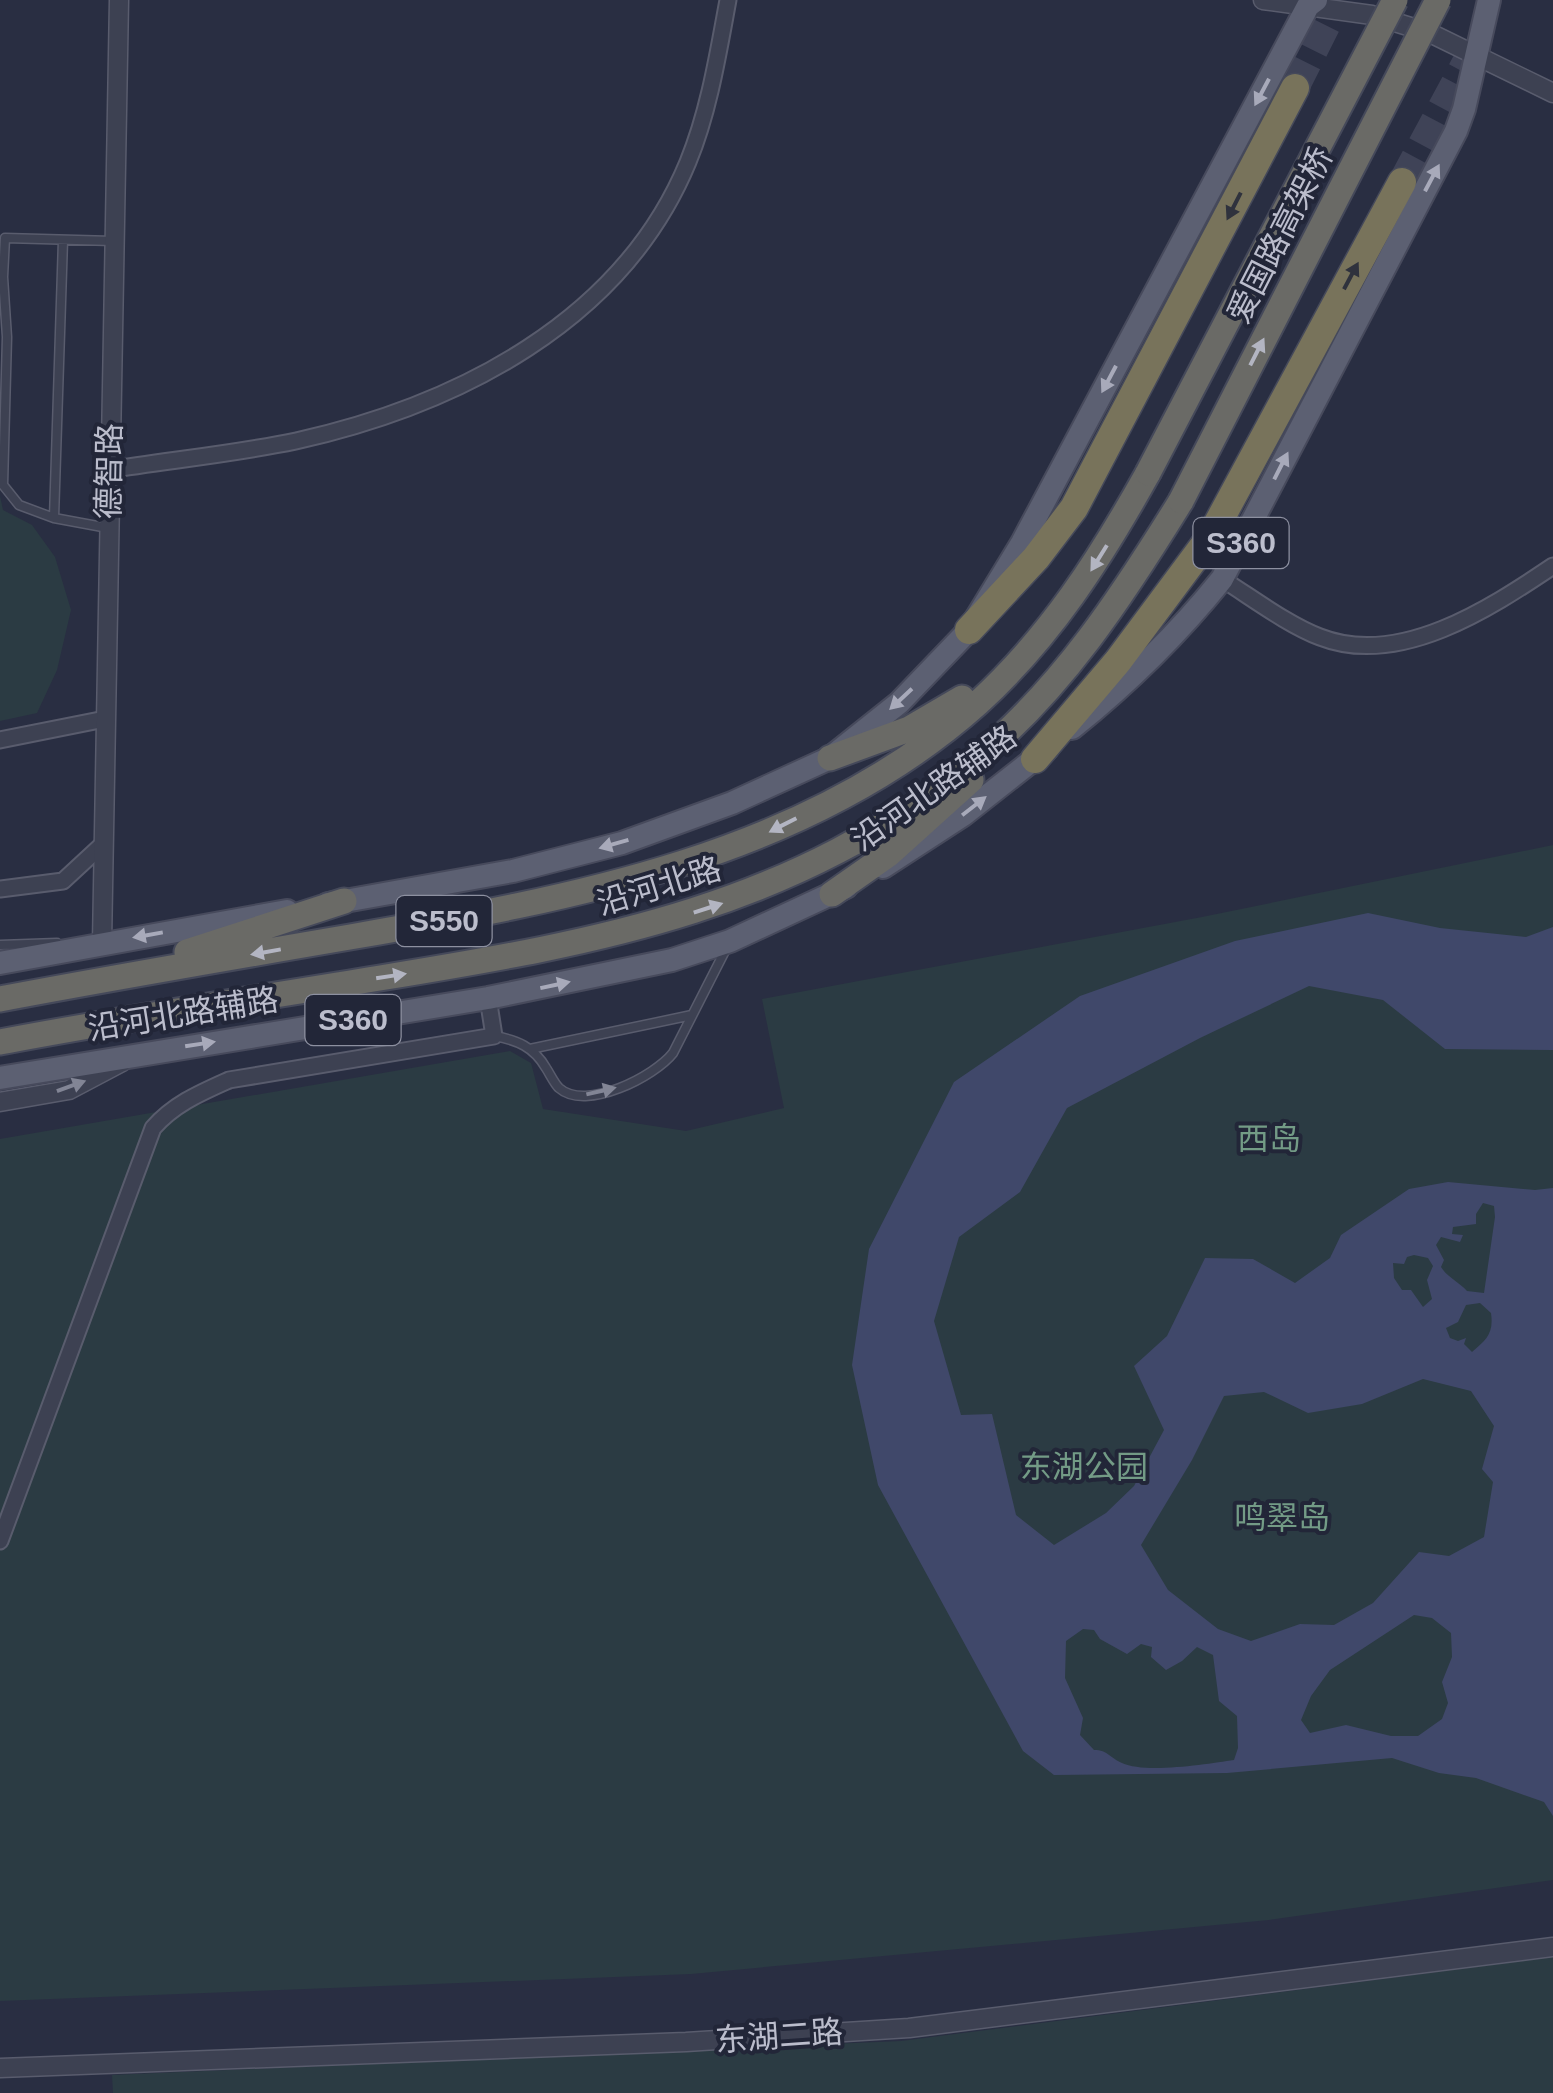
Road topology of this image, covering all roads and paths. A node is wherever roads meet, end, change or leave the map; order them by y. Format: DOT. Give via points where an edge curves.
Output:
graph roads {
  1 [pos="119,0"];
  2 [pos="728,0"];
  3 [pos="1262,0"];
  4 [pos="1395,0"];
  5 [pos="1438,0"];
  6 [pos="1489,0"];
  7 [pos="1312,3"];
  8 [pos="1475,53"];
  9 [pos="1295,88"];
  10 [pos="1553,93"];
  11 [pos="1402,182"];
  12 [pos="63,240"];
  13 [pos="113,241"];
  14 [pos="2,276"];
  15 [pos="2,443"];
  16 [pos="2,465"];
  17 [pos="108,470"];
  18 [pos="1148,474"];
  19 [pos="1181,500"];
  20 [pos="54,518"];
  21 [pos="108,528"];
  22 [pos="1553,566"];
  23 [pos="1222,579"];
  24 [pos="970,630"];
  25 [pos="1014,667"];
  26 [pos="1050,688"];
  27 [pos="105,718"];
  28 [pos="0,740"];
  29 [pos="830,758"];
  30 [pos="1035,759"];
  31 [pos="103,844"];
  32 [pos="0,889"];
  33 [pos="832,894"];
  34 [pos="344,901"];
  35 [pos="730,942"];
  36 [pos="102,943"];
  37 [pos="0,944"];
  38 [pos="0,964"];
  39 [pos="101,980"];
  40 [pos="488,998"];
  41 [pos="0,999"];
  42 [pos="693,1014"];
  43 [pos="494,1036"];
  44 [pos="0,1042"];
  45 [pos="530,1049"];
  46 [pos="137,1054"];
  47 [pos="0,1078"];
  48 [pos="0,1102"];
  49 [pos="0,1541"];
  50 [pos="1553,1947"];
  51 [pos="0,2068"];
  1 -- 13 [label="street, 德智路"];
  2 -- 17 [label="street" via="688,162 643,244 584,308 502,364 410,409 295,441"];
  3 -- 7 [label="street"];
  4 -- 18 [label="highway, 爱国路高架桥, bridge"];
  19 -- 5 [label="highway, 爱国路高架桥, one-way, bridge"];
  6 -- 8 [label="main road, 沿河北路辅路 / S360"];
  7 -- 8 [label="street" via="1372,15"];
  7 -- 24 [label="main road, one-way"];
  8 -- 10 [label="street"];
  23 -- 8 [label="main road, 沿河北路辅路 / S360, one-way" via="1456,131"];
  9 -- 24 [label="highway, one-way" via="1074,508"];
  30 -- 11 [label="highway, one-way" via="1211,536"];
  12 -- 13 [label="lane"];
  12 -- 14 [label="lane" via="5,238"];
  12 -- 20 [label="lane"];
  13 -- 17 [label="street, 德智路"];
  14 -- 15 [label="lane"];
  15 -- 16 [label="lane"];
  16 -- 20 [label="lane" via="3,485 19,506"];
  17 -- 21 [label="street, 德智路"];
  18 -- 25 [label="highway, 沿河北路, one-way" via="1098,563"];
  19 -- 26 [label="highway, 沿河北路" via="1114,608"];
  20 -- 21 [label="lane"];
  21 -- 27 [label="street, 德智路"];
  22 -- 23 [label="street" via="1447,627 1401,645 1360,647 1320,637"];
  23 -- 30 [label="main road, 沿河北路辅路 / S360" via="1180,632"];
  24 -- 29 [label="main road, one-way"];
  25 -- 29 [label="highway" via="909,729"];
  25 -- 39 [label="highway, 沿河北路 / S550, one-way" via="947,727 870,780 754,840 520,908"];
  26 -- 33 [label="highway" via="968,783 889,854"];
  44 -- 26 [label="highway, 沿河北路, one-way" via="536,953 723,903 897,816 976,760"];
  27 -- 28 [label="street"];
  27 -- 31 [label="street, 德智路"];
  29 -- 34 [label="main road, one-way" via="622,843 513,871"];
  33 -- 30 [label="main road, 沿河北路辅路 / S360, one-way" via="922,844"];
  31 -- 32 [label="street" via="64,881"];
  31 -- 36 [label="street, 德智路"];
  33 -- 35 [label="main road, 沿河北路辅路 / S360"];
  34 -- 36 [label="main road, one-way"];
  34 -- 39 [label="highway"];
  40 -- 35 [label="main road, 沿河北路辅路 / S360, one-way"];
  35 -- 42 [label="lane"];
  36 -- 37 [label="lane"];
  36 -- 38 [label="main road"];
  39 -- 41 [label="highway, 沿河北路 / S550"];
  40 -- 43 [label="street"];
  46 -- 40 [label="main road, 沿河北路辅路 / S360, one-way"];
  42 -- 45 [label="lane"];
  45 -- 42 [label="lane, one-way" via="560,1089 587,1095 633,1084 662,1067"];
  43 -- 45 [label="lane"];
  43 -- 49 [label="street" via="228,1080 167,1112 153,1128"];
  46 -- 47 [label="main road, 沿河北路辅路 / S360"];
  48 -- 46 [label="street, one-way" via="69,1090"];
  50 -- 51 [label="street, 东湖二路" via="909,2028"];
}
